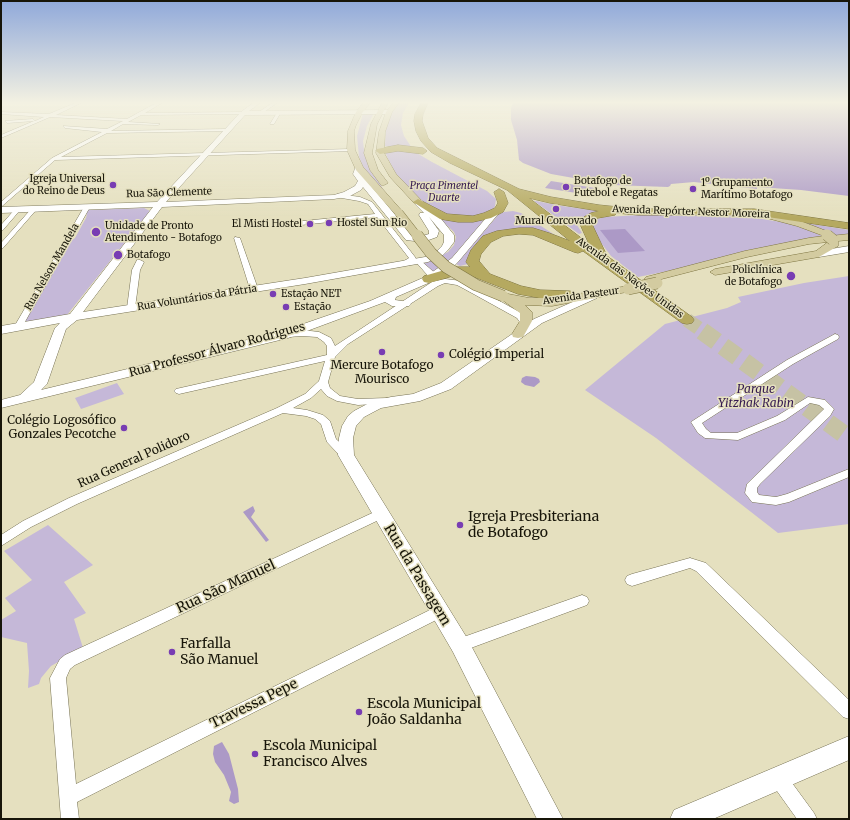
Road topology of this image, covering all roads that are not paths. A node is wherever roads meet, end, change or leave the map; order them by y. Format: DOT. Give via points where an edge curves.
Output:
graph roads {
  1 [pos="88,141"];
  2 [pos="217,141"];
  3 [pos="351,141"];
  4 [pos="370,141"];
  5 [pos="381,141"];
  6 [pos="427,141"];
  7 [pos="415,142"];
  8 [pos="351,150"];
  9 [pos="380,152"];
  10 [pos="423,152"];
  11 [pos="203,156"];
  12 [pos="54,159"];
  13 [pos="359,168"];
  14 [pos="379,176"];
  15 [pos="362,181"];
  16 [pos="511,188"];
  17 [pos="499,192"];
  18 [pos="338,196"];
  19 [pos="370,203"];
  20 [pos="380,203"];
  21 [pos="159,204"];
  22 [pos="420,205"];
  23 [pos="87,207"];
  24 [pos="18,209"];
  25 [pos="34,209"];
  26 [pos="2,210"];
  27 [pos="403,212"];
  28 [pos="638,212"];
  29 [pos="754,212"];
  30 [pos="495,213"];
  31 [pos="379,215"];
  32 [pos="282,225"];
  33 [pos="849,226"];
  34 [pos="1,229"];
  35 [pos="572,236"];
  36 [pos="849,237"];
  37 [pos="237,238"];
  38 [pos="409,238"];
  39 [pos="831,239"];
  40 [pos="398,240"];
  41 [pos="849,246"];
  42 [pos="1,247"];
  43 [pos="849,249"];
  44 [pos="819,254"];
  45 [pos="602,257"];
  46 [pos="455,260"];
  47 [pos="140,262"];
  48 [pos="412,262"];
  49 [pos="472,262"];
  50 [pos="484,275"];
  51 [pos="431,277"];
  52 [pos="653,281"];
  53 [pos="624,287"];
  54 [pos="254,289"];
  55 [pos="569,295"];
  56 [pos="506,296"];
  57 [pos="593,296"];
  58 [pos="391,297"];
  59 [pos="404,304"];
  60 [pos="131,308"];
  61 [pos="76,317"];
  62 [pos="687,320"];
  63 [pos="18,327"];
  64 [pos="522,328"];
  65 [pos="1,330"];
  66 [pos="284,335"];
  67 [pos="834,337"];
  68 [pos="330,357"];
  69 [pos="323,382"];
  70 [pos="74,386"];
  71 [pos="179,391"];
  72 [pos="22,398"];
  73 [pos="390,401"];
  74 [pos="1,404"];
  75 [pos="281,410"];
  76 [pos="346,454"];
  77 [pos="849,473"];
  78 [pos="381,514"];
  79 [pos="1,541"];
  80 [pos="632,580"];
  81 [pos="582,601"];
  82 [pos="439,612"];
  83 [pos="460,645"];
  84 [pos="849,711"];
  85 [pos="849,748"];
  86 [pos="778,778"];
  87 [pos="68,797"];
  88 [pos="70,819"];
  89 [pos="550,819"];
  90 [pos="684,819"];
  91 [pos="808,819"];
  1 -- 12 [label="street"];
  2 -- 11 [label="street"];
  3 -- 8 [label="main road"];
  4 -- 14 [label="main road" via="368,153"];
  5 -- 9 [label="main road"];
  6 -- 16 [label="highway, Avenida das Nações Unidas" via="453,161"];
  7 -- 10 [label="highway, Avenida das Nações Unidas"];
  8 -- 11 [label="street"];
  8 -- 13 [label="main road"];
  9 -- 10 [label="highway" via="404,148"];
  9 -- 14 [label="main road"];
  9 -- 22 [label="main road" via="393,175"];
  10 -- 17 [label="highway, Avenida das Nações Unidas"];
  11 -- 12 [label="street"];
  11 -- 21 [label="street"];
  12 -- 26 [label="street"];
  13 -- 15 [label="street" via="357,174"];
  13 -- 27 [label="main road"];
  14 -- 27 [label="main road"];
  15 -- 18 [label="street, Rua São Clemente" via="356,189"];
  15 -- 20 [label="street"];
  16 -- 28 [label="highway, Avenida Repórter Nestor Moreira" via="569,204"];
  16 -- 35 [label="highway, Avenida das Nações Unidas"];
  17 -- 30 [label="highway" via="503,203"];
  17 -- 35 [label="highway, Avenida das Nações Unidas"];
  18 -- 19 [label="street"];
  18 -- 21 [label="street, Rua São Clemente"];
  19 -- 20 [label="street" via="374,200"];
  19 -- 31 [label="street"];
  20 -- 38 [label="street"];
  21 -- 23 [label="street, Rua São Clemente"];
  21 -- 61 [label="street"];
  22 -- 30 [label="highway" via="453,219 473,219"];
  22 -- 38 [label="street" via="434,233 428,238"];
  22 -- 48 [label="street, Rua Voluntários da Pátria" via="439,222 449,237 447,246 442,251 430,258"];
  23 -- 25 [label="street, Rua São Clemente"];
  23 -- 63 [label="street, Rua Nelson Mandela"];
  24 -- 25 [label="street, Rua São Clemente"];
  24 -- 26 [label="street, Rua São Clemente"];
  24 -- 34 [label="street"];
  25 -- 42 [label="street"];
  27 -- 56 [label="main road, bridge" via="431,253 446,267 476,285"];
  28 -- 29 [label="highway, Avenida Repórter Nestor Moreira"];
  28 -- 45 [label="highway" via="588,218 585,222 586,227"];
  29 -- 33 [label="highway, Avenida Repórter Nestor Moreira"];
  29 -- 39 [label="main road" via="800,224"];
  30 -- 46 [label="street, Rua Professor Álvaro Rodrigues"];
  31 -- 32 [label="street"];
  31 -- 40 [label="street"];
  35 -- 45 [label="highway, Avenida das Nações Unidas"];
  36 -- 52 [label="main road, Avenida Pasteur" via="808,241 745,254"];
  37 -- 54 [label="street"];
  38 -- 40 [label="street"];
  39 -- 41 [label="main road"];
  39 -- 44 [label="main road" via="829,248"];
  40 -- 48 [label="street" via="413,258"];
  43 -- 44 [label="street, Avenida Pasteur"];
  44 -- 52 [label="main road, Avenida Pasteur"];
  45 -- 49 [label="highway" via="545,235 519,231 491,237 475,253"];
  45 -- 62 [label="highway, Avenida das Nações Unidas"];
  46 -- 49 [label="highway" via="455,265 460,267 468,266"];
  46 -- 51 [label="street, Rua Professor Álvaro Rodrigues"];
  47 -- 60 [label="street" via="136,270"];
  48 -- 51 [label="street"];
  48 -- 54 [label="street, Rua Voluntários da Pátria"];
  49 -- 50 [label="highway"];
  50 -- 51 [label="highway" via="459,271"];
  50 -- 55 [label="highway" via="518,290"];
  51 -- 58 [label="street, Rua Professor Álvaro Rodrigues"];
  52 -- 53 [label="main road, Avenida Pasteur, bridge"];
  53 -- 55 [label="main road, Avenida Pasteur"];
  53 -- 57 [label="main road, Avenida Pasteur"];
  54 -- 60 [label="street, Rua Voluntários da Pátria"];
  55 -- 56 [label="main road, Avenida Pasteur" via="538,298"];
  56 -- 57 [label="main road, Avenida Pasteur" via="544,303"];
  56 -- 64 [label="main road" via="526,312"];
  57 -- 64 [label="street"];
  58 -- 59 [label="street" via="389,299 392,303"];
  58 -- 66 [label="street, Rua Professor Álvaro Rodrigues"];
  59 -- 64 [label="street" via="435,284 450,281 459,283 520,316"];
  59 -- 68 [label="street" via="340,345"];
  60 -- 61 [label="street, Rua Voluntários da Pátria"];
  61 -- 63 [label="street, Rua Voluntários da Pátria"];
  61 -- 70 [label="street" via="51,377 61,385"];
  61 -- 72 [label="street" via="61,328 40,384"];
  63 -- 65 [label="street, Rua Voluntários da Pátria"];
  64 -- 73 [label="street" via="446,386 415,398"];
  66 -- 68 [label="street" via="308,333 324,337 331,346"];
  66 -- 70 [label="street, Rua Professor Álvaro Rodrigues"];
  67 -- 77 [label="street" via="696,422 708,436 738,436 781,418 808,400 815,400 826,405 829,409 826,414 756,481 751,487 751,493 756,498 776,501"];
  68 -- 69 [label="street"];
  68 -- 71 [label="street"];
  69 -- 73 [label="street" via="330,394 342,400"];
  69 -- 75 [label="street" via="308,396"];
  70 -- 72 [label="street, Rua Professor Álvaro Rodrigues"];
  72 -- 74 [label="street, Rua Professor Álvaro Rodrigues"];
  73 -- 76 [label="street" via="367,409 353,419 346,438"];
  75 -- 76 [label="street, Rua da Passagem" via="319,417 326,423 331,440"];
  75 -- 79 [label="street, Rua General Polidoro" via="73,501 27,524"];
  76 -- 78 [label="street, Rua da Passagem"];
  78 -- 82 [label="street, Rua da Passagem"];
  78 -- 87 [label="street, Rua São Manuel" via="70,660 61,668 58,678"];
  80 -- 84 [label="street" via="690,563 701,567"];
  81 -- 83 [label="street"];
  82 -- 83 [label="street, Rua da Passagem"];
  82 -- 87 [label="street, Travessa Pepe"];
  83 -- 89 [label="street, Rua da Passagem"];
  85 -- 86 [label="street"];
  86 -- 90 [label="street"];
  86 -- 91 [label="street"];
  87 -- 88 [label="street"];
}
